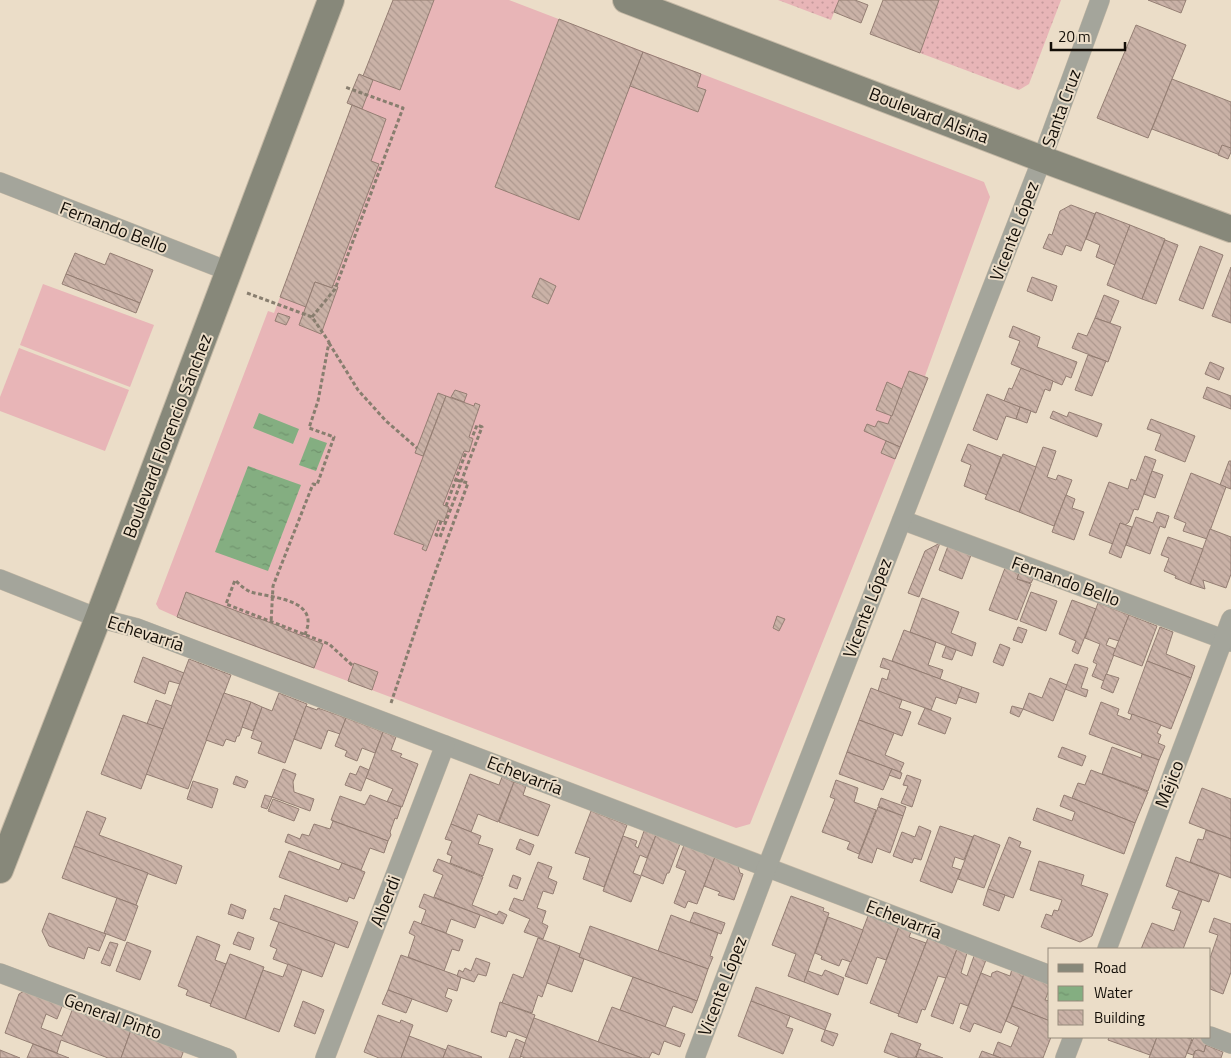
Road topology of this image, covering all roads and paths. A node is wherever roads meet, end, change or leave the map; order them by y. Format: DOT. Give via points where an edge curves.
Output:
graph roads {
  1 [pos="331,0"];
  2 [pos="626,0"];
  3 [pos="1100,0"];
  4 [pos="345,87"];
  5 [pos="1042,159"];
  6 [pos="0,182"];
  7 [pos="1231,229"];
  8 [pos="226,278"];
  9 [pos="312,317"];
  10 [pos="329,342"];
  11 [pos="472,438"];
  12 [pos="417,448"];
  13 [pos="466,452"];
  14 [pos="456,480"];
  15 [pos="461,482"];
  16 [pos="446,506"];
  17 [pos="902,520"];
  18 [pos="441,521"];
  19 [pos="0,579"];
  20 [pos="272,596"];
  21 [pos="98,618"];
  22 [pos="1231,619"];
  23 [pos="271,622"];
  24 [pos="305,634"];
  25 [pos="1227,641"];
  26 [pos="353,666"];
  27 [pos="393,698"];
  28 [pos="445,745"];
  29 [pos="766,867"];
  30 [pos="0,870"];
  31 [pos="1107,948"];
  32 [pos="0,974"];
  33 [pos="1048,974"];
  34 [pos="1211,1036"];
  35 [pos="1073,1038"];
  36 [pos="1231,1044"];
  37 [pos="227,1058"];
  38 [pos="325,1058"];
  39 [pos="695,1058"];
  40 [pos="1065,1058"];
  1 -- 8 [label="main road, Boulevard Florencio Sánchez"];
  2 -- 5 [label="main road, Boulevard Alsina"];
  3 -- 5 [label="street, Santa Cruz"];
  4 -- 9 [label="path" via="403,108 334,289"];
  5 -- 7 [label="main road, Boulevard Alsina"];
  5 -- 17 [label="street, Vicente López"];
  6 -- 8 [label="street, Fernando Bello"];
  8 -- 9 [label="path"];
  8 -- 21 [label="main road, Boulevard Florencio Sánchez"];
  9 -- 10 [label="path"];
  10 -- 12 [label="path" via="358,390"];
  10 -- 20 [label="path" via="318,401 309,428 334,438 276,578"];
  11 -- 15 [label="path" via="477,425 482,427"];
  13 -- 14 [label="path"];
  14 -- 15 [label="path"];
  14 -- 16 [label="path"];
  15 -- 18 [label="path" via="440,536 436,535"];
  15 -- 27 [label="path" via="468,483"];
  17 -- 25 [label="street, Fernando Bello"];
  17 -- 29 [label="street, Vicente López"];
  19 -- 21 [label="street, Echevarría"];
  20 -- 23 [label="path"];
  20 -- 23 [label="path" via="251,592 235,580 226,604"];
  20 -- 24 [label="path" via="288,601 306,613 309,622"];
  21 -- 28 [label="street, Echevarría" via="137,628"];
  21 -- 30 [label="main road, Boulevard Florencio Sánchez"];
  22 -- 25 [label="street, Méjico"];
  23 -- 24 [label="path"];
  24 -- 26 [label="path" via="329,644"];
  25 -- 31 [label="street, Méjico"];
  28 -- 29 [label="street, Echevarría"];
  28 -- 38 [label="street, Alberdi"];
  29 -- 33 [label="street, Echevarría"];
  29 -- 39 [label="street, Vicente López"];
  32 -- 37 [label="street, General Pinto"];
  34 -- 36 [label="street"];
  35 -- 40 [label="street"];
}
